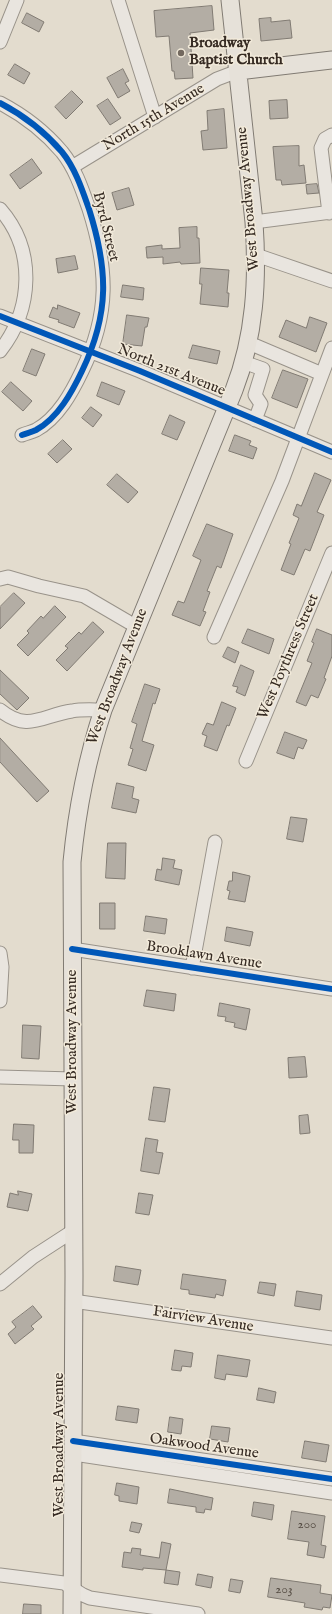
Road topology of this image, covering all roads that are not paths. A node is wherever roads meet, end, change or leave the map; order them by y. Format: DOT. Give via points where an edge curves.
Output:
graph roads {
  1 [pos="17,0"];
  2 [pos="118,0"];
  3 [pos="230,0"];
  4 [pos="4,23"];
  5 [pos="0,42"];
  6 [pos="332,60"];
  7 [pos="238,71"];
  8 [pos="0,103"];
  9 [pos="155,117"];
  10 [pos="332,135"];
  11 [pos="72,167"];
  12 [pos="0,209"];
  13 [pos="331,213"];
  14 [pos="254,222"];
  15 [pos="256,255"];
  16 [pos="332,281"];
  17 [pos="0,316"];
  18 [pos="16,322"];
  19 [pos="249,343"];
  20 [pos="332,348"];
  21 [pos="0,351"];
  22 [pos="91,352"];
  23 [pos="269,352"];
  24 [pos="244,362"];
  25 [pos="264,369"];
  26 [pos="322,374"];
  27 [pos="226,408"];
  28 [pos="255,420"];
  29 [pos="22,435"];
  30 [pos="298,438"];
  31 [pos="332,452"];
  32 [pos="332,553"];
  33 [pos="0,579"];
  34 [pos="137,627"];
  35 [pos="214,637"];
  36 [pos="0,710"];
  37 [pos="103,710"];
  38 [pos="246,761"];
  39 [pos="215,842"];
  40 [pos="72,949"];
  41 [pos="0,954"];
  42 [pos="192,968"];
  43 [pos="332,989"];
  44 [pos="0,1001"];
  45 [pos="0,1077"];
  46 [pos="73,1080"];
  47 [pos="73,1231"];
  48 [pos="0,1284"];
  49 [pos="73,1301"];
  50 [pos="332,1338"];
  51 [pos="73,1447"];
  52 [pos="332,1479"];
  53 [pos="332,1493"];
  54 [pos="0,1574"];
  55 [pos="72,1587"];
  56 [pos="72,1614"];
  57 [pos="198,1614"];
  1 -- 4 [label="street"];
  2 -- 9 [label="street"];
  3 -- 7 [label="main road, West Broadway Avenue"];
  4 -- 5 [label="street"];
  6 -- 7 [label="main road, North 15th Avenue"];
  7 -- 9 [label="street, North 15th Avenue" via="217,79"];
  7 -- 14 [label="main road, West Broadway Avenue"];
  8 -- 11 [label="street, Byrd Street" via="50,139"];
  9 -- 11 [label="street, North 15th Avenue"];
  10 -- 13 [label="street" via="325,139 321,148"];
  11 -- 22 [label="street, Byrd Street" via="83,191 102,260 101,315"];
  12 -- 18 [label="street" via="14,228 26,265 26,281"];
  13 -- 14 [label="street"];
  14 -- 15 [label="main road, West Broadway Avenue"];
  15 -- 16 [label="street"];
  15 -- 19 [label="main road, West Broadway Avenue" via="255,302"];
  17 -- 18 [label="street, North 21st Avenue"];
  18 -- 21 [label="street" via="10,338"];
  18 -- 22 [label="street, North 21st Avenue"];
  19 -- 23 [label="street"];
  19 -- 24 [label="main road, West Broadway Avenue"];
  20 -- 26 [label="street"];
  22 -- 27 [label="street, North 21st Avenue"];
  22 -- 29 [label="street, Byrd Street" via="70,395 58,410 36,430"];
  23 -- 25 [label="street"];
  23 -- 26 [label="street"];
  24 -- 25 [label="street"];
  24 -- 27 [label="main road, West Broadway Avenue"];
  25 -- 28 [label="street" via="255,395 261,404"];
  26 -- 30 [label="street"];
  27 -- 28 [label="street, North 21st Avenue"];
  27 -- 34 [label="main road, West Broadway Avenue"];
  28 -- 30 [label="street, North 21st Avenue"];
  30 -- 31 [label="street, North 21st Avenue"];
  30 -- 35 [label="street"];
  32 -- 38 [label="street, West Poythress Street"];
  33 -- 34 [label="street" via="8,577 84,596"];
  34 -- 37 [label="main road, West Broadway Avenue"];
  36 -- 37 [label="street" via="14,720 35,722 73,710"];
  37 -- 40 [label="main road, West Broadway Avenue" via="84,776 75,831 72,862"];
  39 -- 42 [label="street"];
  40 -- 42 [label="street, Brooklawn Avenue"];
  40 -- 46 [label="main road, West Broadway Avenue"];
  41 -- 44 [label="street"];
  42 -- 43 [label="street, Brooklawn Avenue"];
  45 -- 46 [label="street"];
  46 -- 47 [label="main road, West Broadway Avenue"];
  47 -- 48 [label="street" via="33,1257"];
  47 -- 49 [label="main road, West Broadway Avenue"];
  49 -- 50 [label="street, Fairview Avenue"];
  49 -- 51 [label="main road, West Broadway Avenue"];
  51 -- 52 [label="street, Oakwood Avenue"];
  51 -- 53 [label="street, Oakwood Avenue"];
  51 -- 55 [label="main road, West Broadway Avenue"];
  54 -- 55 [label="street" via="64,1583"];
  55 -- 56 [label="main road, West Broadway Avenue"];
  55 -- 57 [label="street" via="90,1598"];
}
